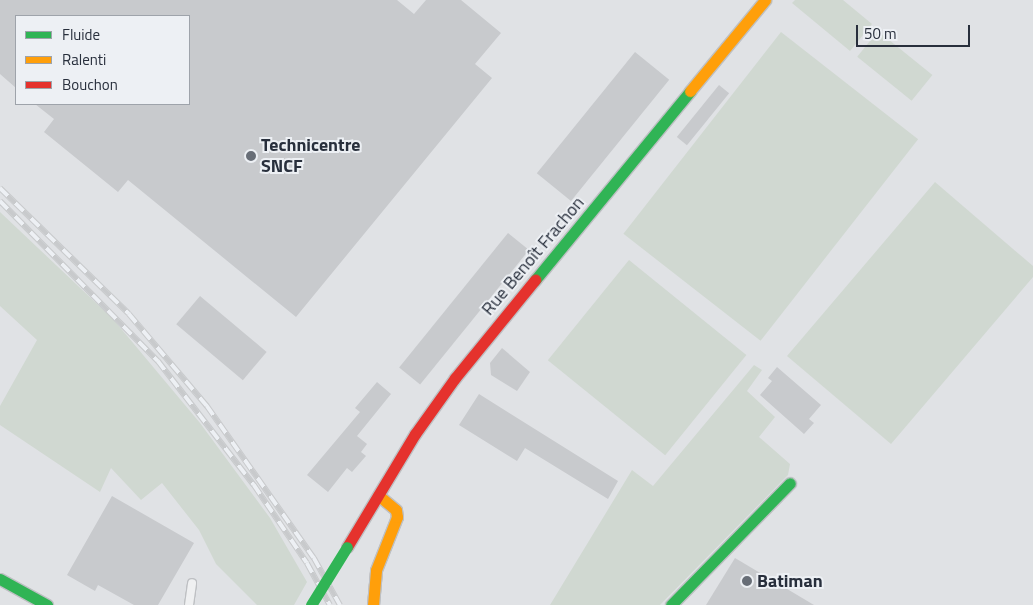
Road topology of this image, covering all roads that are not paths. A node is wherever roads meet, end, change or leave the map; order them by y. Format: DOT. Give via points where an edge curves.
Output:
graph roads {
  1 [pos="765,0"];
  2 [pos="790,483"];
  3 [pos="378,495"];
  4 [pos="0,578"];
  5 [pos="192,583"];
  6 [pos="47,605"];
  7 [pos="190,605"];
  8 [pos="311,605"];
  9 [pos="372,605"];
  10 [pos="671,605"];
  1 -- 3 [label="main road, Rue Benoît Frachon" via="455,378 415,434"];
  2 -- 10 [label="main road"];
  3 -- 8 [label="main road, Rue Benoît Frachon, bridge"];
  3 -- 9 [label="main road" via="396,510 396,517 376,570"];
  4 -- 6 [label="main road"];
  5 -- 7 [label="lane"];
}
